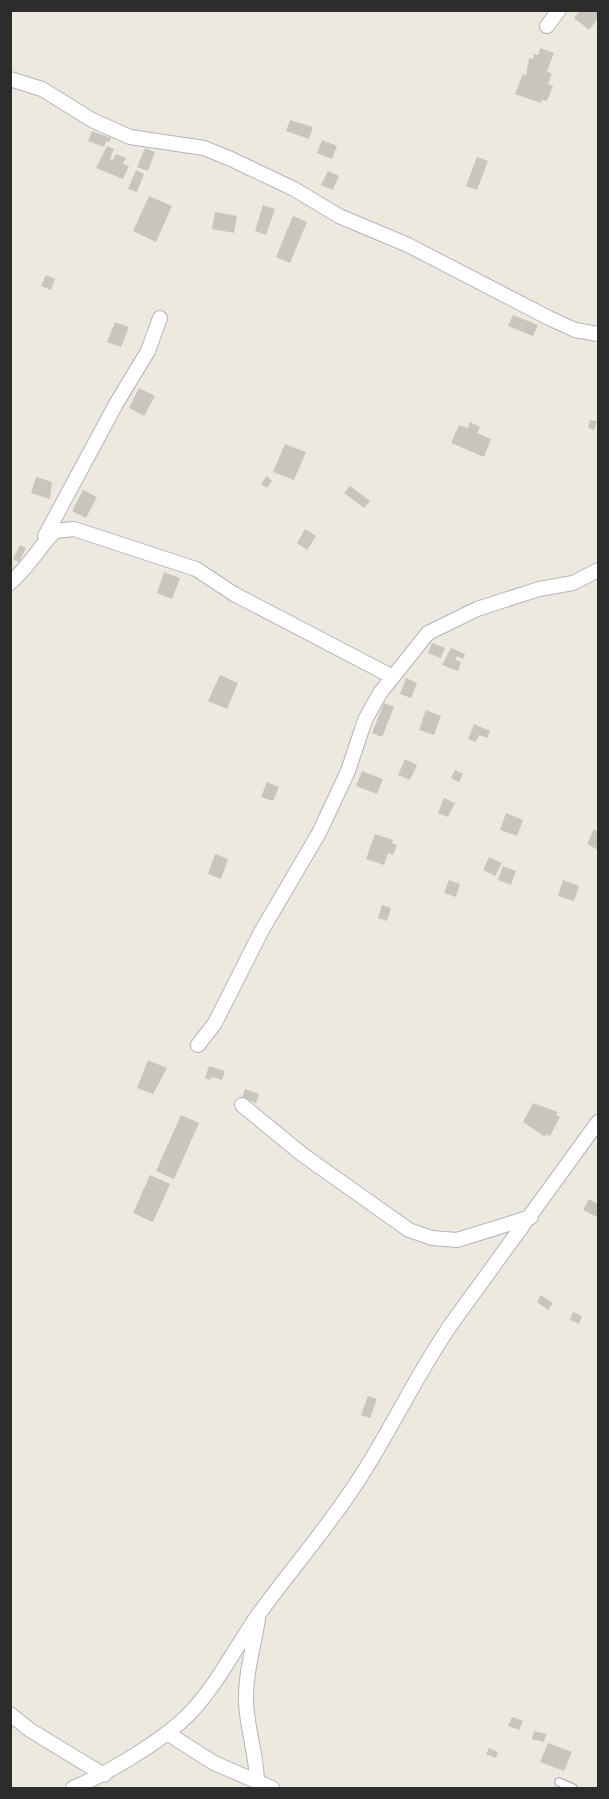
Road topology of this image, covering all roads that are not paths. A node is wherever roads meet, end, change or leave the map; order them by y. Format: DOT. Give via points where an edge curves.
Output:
graph roads {
  1 [pos="559,10"];
  2 [pos="547,26"];
  3 [pos="10,79"];
  4 [pos="160,318"];
  5 [pos="598,334"];
  6 [pos="40,546"];
  7 [pos="598,570"];
  8 [pos="10,583"];
  9 [pos="393,676"];
  10 [pos="198,1045"];
  11 [pos="242,1105"];
  12 [pos="598,1122"];
  13 [pos="531,1217"];
  14 [pos="258,1615"];
  15 [pos="10,1714"];
  16 [pos="167,1732"];
  17 [pos="104,1775"];
  18 [pos="257,1780"];
  19 [pos="559,1782"];
  20 [pos="73,1788"];
  21 [pos="272,1788"];
  22 [pos="573,1788"];
  1 -- 2 [label="street"];
  3 -- 5 [label="street" via="42,89 92,120 130,137 204,148 231,159 549,318 575,330"];
  4 -- 6 [label="street" via="148,351"];
  6 -- 8 [label="street" via="23,572"];
  6 -- 9 [label="street" via="55,531 74,529 196,570 234,594"];
  7 -- 9 [label="street" via="573,583 512,597 428,633"];
  9 -- 10 [label="street" via="365,720 348,771 319,833 262,930 215,1023"];
  11 -- 13 [label="street" via="303,1155 409,1230 432,1238 457,1240"];
  12 -- 13 [label="street"];
  13 -- 14 [label="street" via="431,1354 360,1479"];
  14 -- 16 [label="street" via="203,1697"];
  14 -- 18 [label="street" via="246,1699"];
  15 -- 17 [label="street"];
  16 -- 17 [label="street"];
  16 -- 18 [label="street" via="214,1763"];
  17 -- 20 [label="street"];
  18 -- 21 [label="street"];
  19 -- 22 [label="lane"];
}
